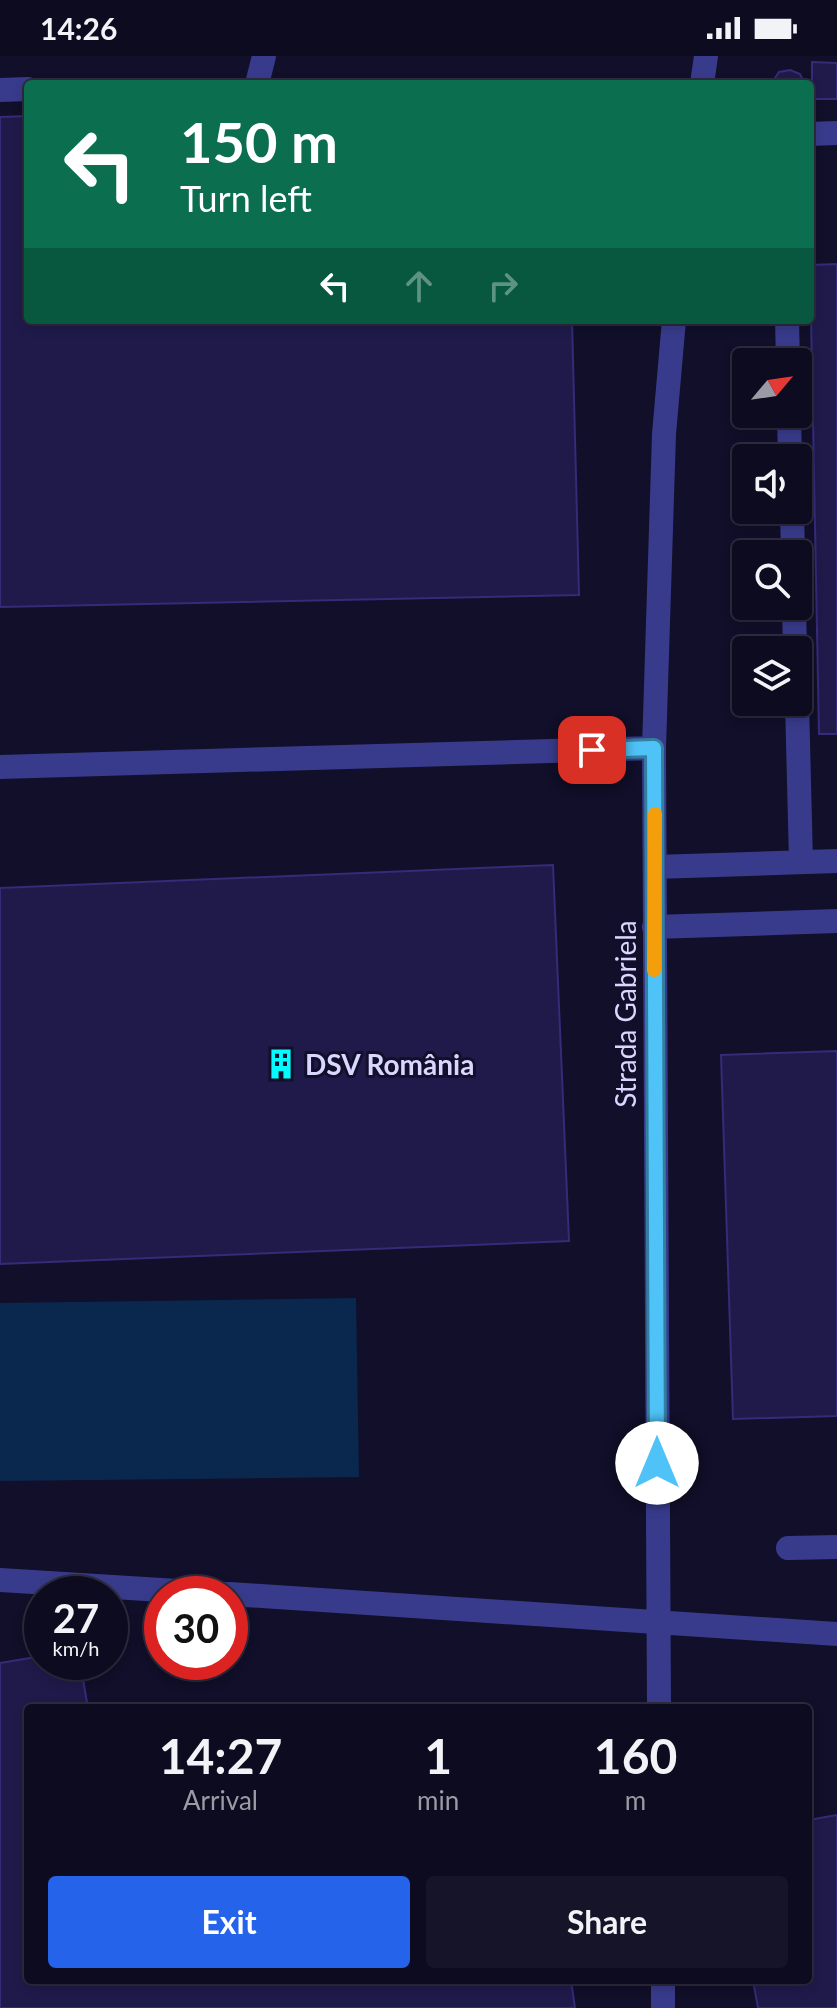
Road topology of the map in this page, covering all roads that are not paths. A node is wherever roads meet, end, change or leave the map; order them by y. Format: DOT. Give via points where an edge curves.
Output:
graph roads {
  1 [pos="264,56"];
  2 [pos="706,56"];
  3 [pos="258,80"];
  4 [pos="703,80"];
  5 [pos="24,89"];
  6 [pos="0,90"];
  7 [pos="837,133"];
  8 [pos="814,134"];
  9 [pos="674,324"];
  10 [pos="787,324"];
  11 [pos="788,348"];
  12 [pos="797,716"];
  13 [pos="654,748"];
  14 [pos="0,767"];
  15 [pos="837,861"];
  16 [pos="801,862"];
  17 [pos="655,867"];
  18 [pos="837,921"];
  19 [pos="654,927"];
  20 [pos="837,1547"];
  21 [pos="788,1548"];
  22 [pos="0,1580"];
  23 [pos="144,1589"];
  24 [pos="248,1595"];
  25 [pos="658,1621"];
  26 [pos="837,1634"];
  27 [pos="659,1704"];
  28 [pos="663,1984"];
  29 [pos="663,2008"];
  1 -- 3 [label="street"];
  2 -- 4 [label="street"];
  5 -- 6 [label="street"];
  7 -- 8 [label="street"];
  9 -- 13 [label="street, Strada Gabriela" via="664,434"];
  10 -- 11 [label="street"];
  12 -- 16 [label="street"];
  13 -- 14 [label="street"];
  13 -- 17 [label="street, Strada Gabriela"];
  15 -- 16 [label="street"];
  16 -- 17 [label="street"];
  17 -- 19 [label="street, Strada Gabriela"];
  18 -- 19 [label="street"];
  19 -- 25 [label="street, Strada Gabriela"];
  20 -- 21 [label="street"];
  22 -- 23 [label="street"];
  24 -- 25 [label="street"];
  25 -- 26 [label="street"];
  25 -- 27 [label="street, Strada Gabriela"];
  28 -- 29 [label="street"];
}
